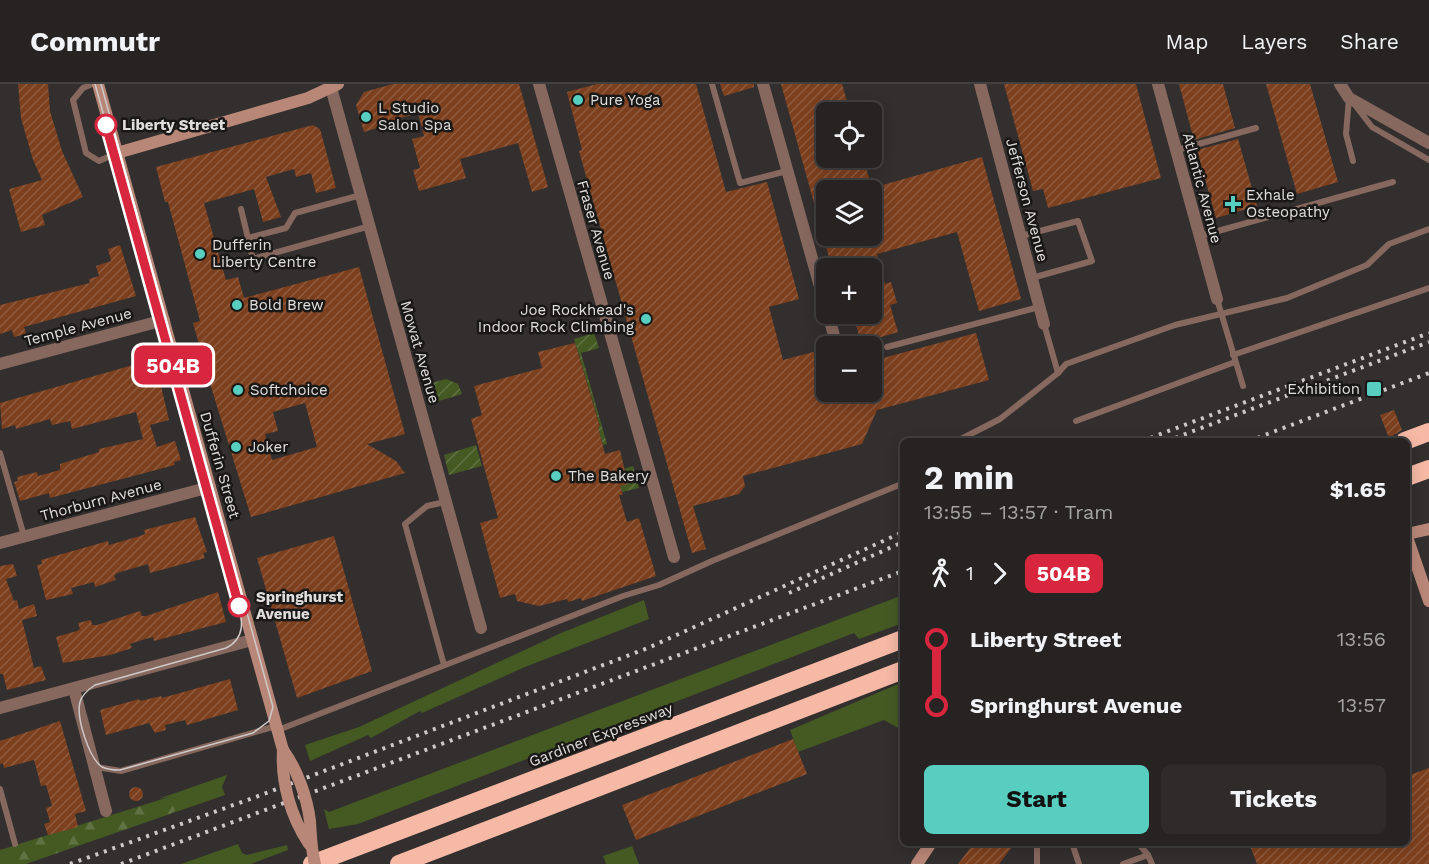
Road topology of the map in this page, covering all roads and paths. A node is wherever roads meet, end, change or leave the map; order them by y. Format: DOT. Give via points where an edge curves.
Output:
graph roads {
  1 [pos="92,84"];
  2 [pos="98,84"];
  3 [pos="539,84"];
  4 [pos="712,84"];
  5 [pos="763,84"];
  6 [pos="980,84"];
  7 [pos="1158,84"];
  8 [pos="1340,84"];
  9 [pos="333,85"];
  10 [pos="1349,98"];
  11 [pos="1256,128"];
  12 [pos="1429,143"];
  13 [pos="1176,150"];
  14 [pos="117,153"];
  15 [pos="1353,160"];
  16 [pos="1429,160"];
  17 [pos="788,171"];
  18 [pos="1392,182"];
  19 [pos="362,195"];
  20 [pos="241,209"];
  21 [pos="370,226"];
  22 [pos="1429,230"];
  23 [pos="1021,236"];
  24 [pos="1200,236"];
  25 [pos="248,238"];
  26 [pos="816,272"];
  27 [pos="1032,278"];
  28 [pos="1429,288"];
  29 [pos="1217,299"];
  30 [pos="1040,306"];
  31 [pos="1221,314"];
  32 [pos="164,320"];
  33 [pos="1044,324"];
  34 [pos="887,347"];
  35 [pos="1234,359"];
  36 [pos="0,364"];
  37 [pos="1058,373"];
  38 [pos="1243,386"];
  39 [pos="1076,421"];
  40 [pos="1429,432"];
  41 [pos="963,438"];
  42 [pos="1410,439"];
  43 [pos="0,453"];
  44 [pos="1429,469"];
  45 [pos="1410,476"];
  46 [pos="900,484"];
  47 [pos="210,487"];
  48 [pos="446,501"];
  49 [pos="1429,529"];
  50 [pos="1410,534"];
  51 [pos="24,536"];
  52 [pos="0,543"];
  53 [pos="1410,544"];
  54 [pos="674,557"];
  55 [pos="1429,601"];
  56 [pos="481,627"];
  57 [pos="252,639"];
  58 [pos="900,640"];
  59 [pos="444,665"];
  60 [pos="900,671"];
  61 [pos="74,689"];
  62 [pos="0,708"];
  63 [pos="277,728"];
  64 [pos="95,767"];
  65 [pos="0,789"];
  66 [pos="106,811"];
  67 [pos="15,844"];
  68 [pos="929,846"];
  69 [pos="1037,846"];
  70 [pos="1073,846"];
  71 [pos="1140,846"];
  72 [pos="1148,855"];
  73 [pos="314,864"];
  74 [pos="399,864"];
  75 [pos="916,864"];
  76 [pos="1037,864"];
  77 [pos="1079,864"];
  78 [pos="1123,864"];
  79 [pos="1152,864"];
  1 -- 14 [label="lane" via="73,100 86,153 99,160"];
  2 -- 14 [label="main road, Dufferin Street"];
  3 -- 54 [label="street, Fraser Avenue"];
  4 -- 17 [label="lane" via="740,183"];
  5 -- 17 [label="street"];
  6 -- 23 [label="street, Jefferson Avenue"];
  7 -- 13 [label="street, Atlantic Avenue"];
  8 -- 10 [label="street"];
  9 -- 14 [label="main road" via="308,98"];
  9 -- 19 [label="street, Mowat Avenue"];
  10 -- 12 [label="street"];
  10 -- 15 [label="lane" via="1346,134"];
  10 -- 16 [label="lane" via="1372,127"];
  11 -- 13 [label="lane"];
  13 -- 24 [label="street, Atlantic Avenue"];
  14 -- 32 [label="main road, Dufferin Street"];
  17 -- 26 [label="street"];
  18 -- 24 [label="lane"];
  19 -- 21 [label="street, Mowat Avenue"];
  19 -- 25 [label="lane" via="295,213 286,228"];
  20 -- 25 [label="lane"];
  21 -- 25 [label="lane" via="254,260"];
  21 -- 48 [label="street, Mowat Avenue"];
  22 -- 31 [label="lane" via="1389,244 1367,265 1287,298"];
  23 -- 27 [label="street, Jefferson Avenue"];
  23 -- 27 [label="lane" via="1078,221 1092,261"];
  24 -- 29 [label="street, Atlantic Avenue"];
  27 -- 30 [label="street, Jefferson Avenue"];
  28 -- 35 [label="lane"];
  29 -- 31 [label="lane"];
  30 -- 33 [label="street, Jefferson Avenue"];
  30 -- 34 [label="lane"];
  31 -- 35 [label="lane"];
  31 -- 37 [label="lane" via="1175,325 1066,364"];
  32 -- 36 [label="street, Temple Avenue"];
  32 -- 47 [label="main road, Dufferin Street"];
  33 -- 37 [label="lane"];
  35 -- 38 [label="lane"];
  35 -- 39 [label="lane"];
  37 -- 41 [label="lane" via="1000,419"];
  40 -- 42 [label="highway"];
  43 -- 51 [label="lane"];
  44 -- 45 [label="highway"];
  46 -- 59 [label="lane" via="659,585"];
  47 -- 51 [label="street, Thorburn Avenue"];
  47 -- 57 [label="main road, Dufferin Street"];
  48 -- 56 [label="street, Mowat Avenue"];
  48 -- 59 [label="lane" via="427,506 405,524"];
  49 -- 50 [label="main road"];
  51 -- 52 [label="street, Thorburn Avenue"];
  53 -- 55 [label="main road"];
  57 -- 61 [label="street"];
  57 -- 63 [label="main road, Dufferin Street"];
  58 -- 73 [label="highway, Gardiner Expressway"];
  59 -- 63 [label="lane"];
  60 -- 74 [label="highway"];
  61 -- 62 [label="street"];
  61 -- 64 [label="street"];
  63 -- 64 [label="lane" via="121,771"];
  63 -- 73 [label="main road, Dufferin Street, bridge" via="307,810"];
  64 -- 66 [label="street"];
  65 -- 67 [label="lane"];
  68 -- 75 [label="main road"];
  69 -- 76 [label="lane"];
  70 -- 77 [label="lane"];
  71 -- 72 [label="lane"];
  72 -- 78 [label="lane"];
  72 -- 79 [label="lane"];
}
